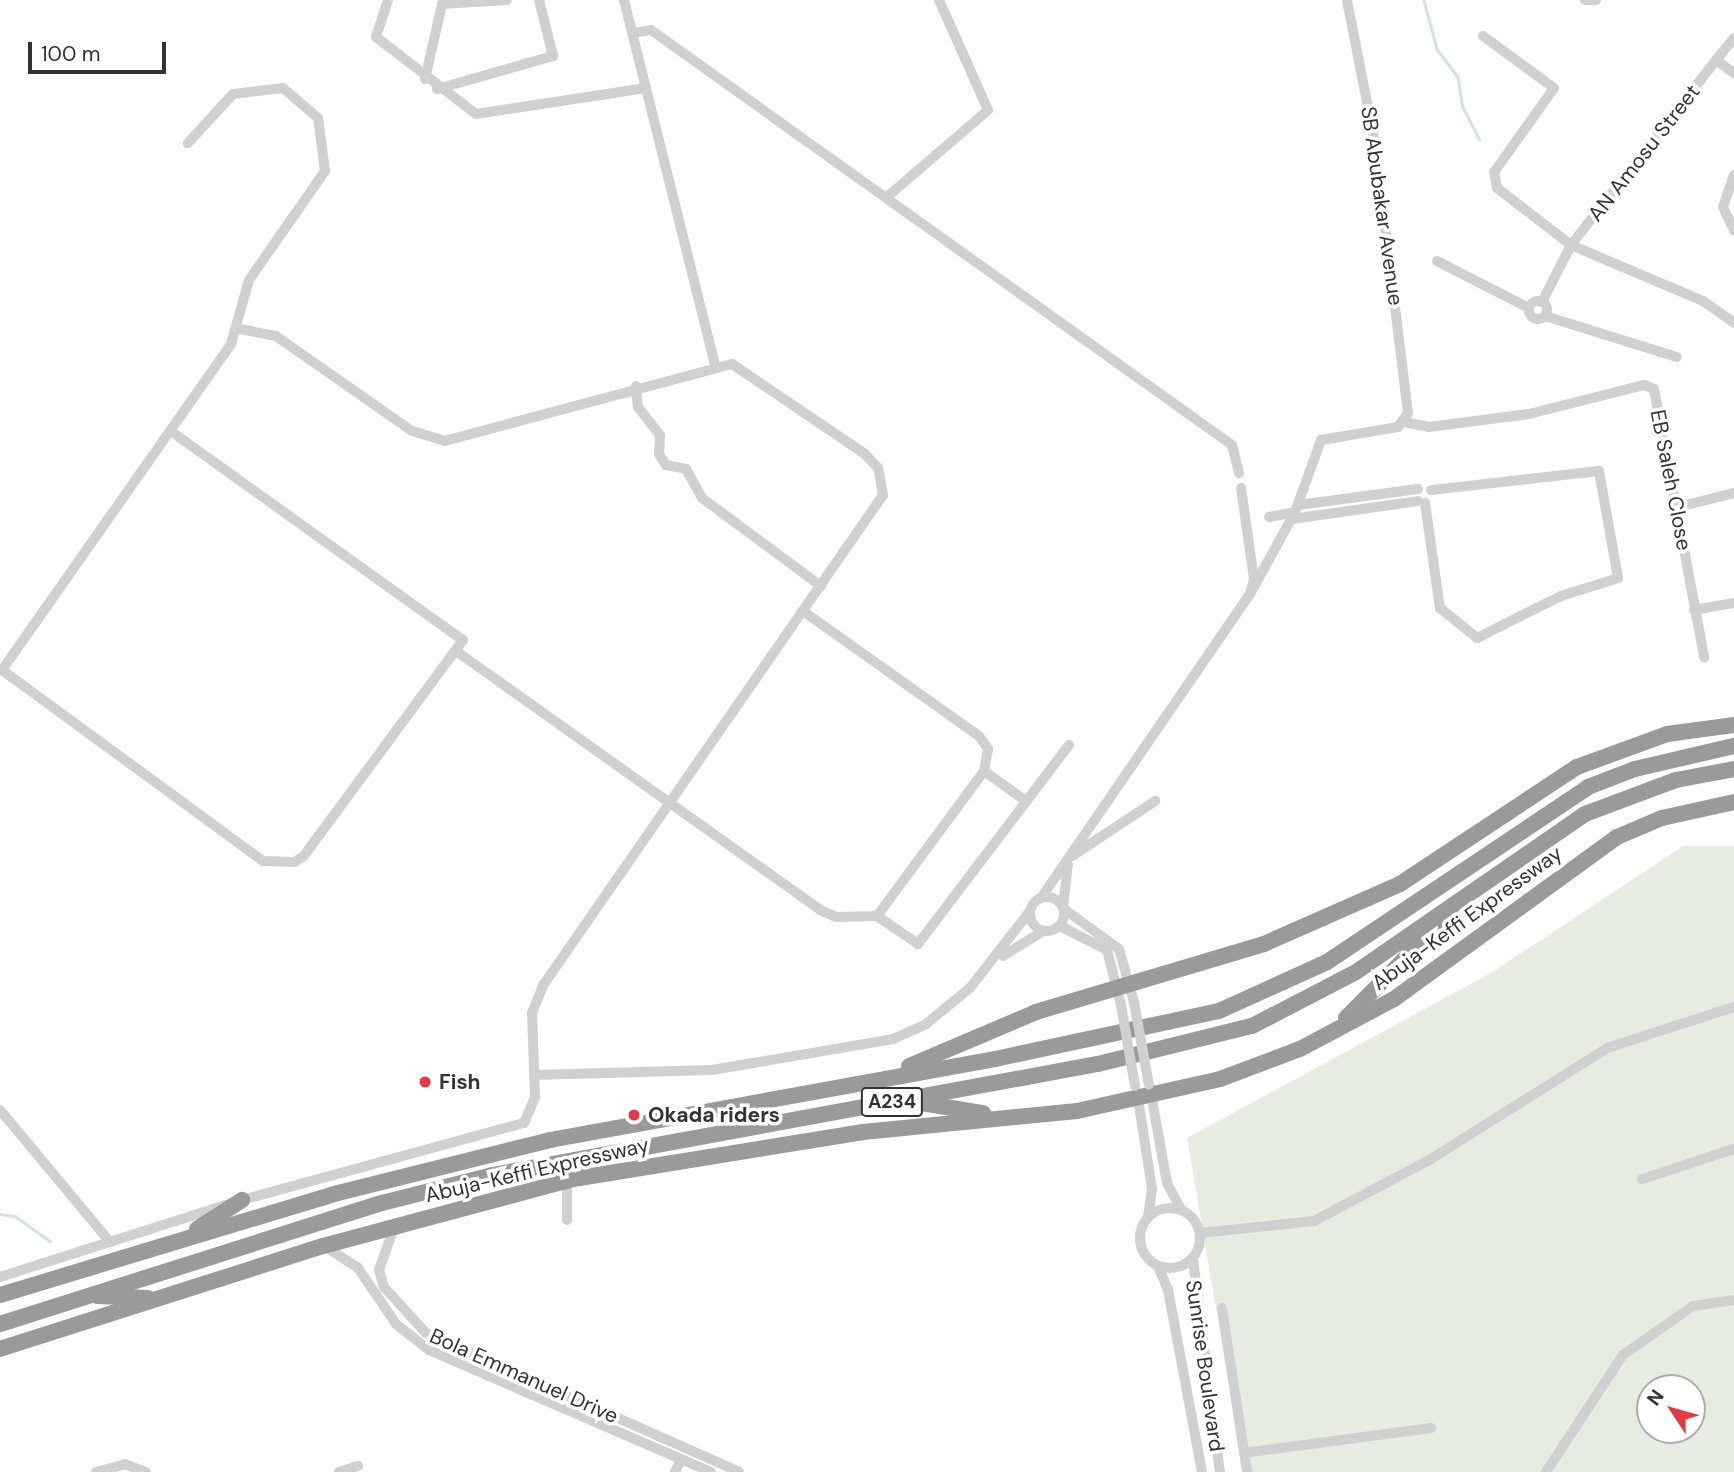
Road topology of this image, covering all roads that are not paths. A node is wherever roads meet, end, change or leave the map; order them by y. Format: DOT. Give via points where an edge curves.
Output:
graph roads {
  1 [pos="388,0"];
  2 [pos="507,0"];
  3 [pos="539,0"];
  4 [pos="624,0"];
  5 [pos="939,0"];
  6 [pos="1347,0"];
  7 [pos="1585,0"];
  8 [pos="1596,0"];
  9 [pos="633,33"];
  10 [pos="1483,36"];
  11 [pos="1734,38"];
  12 [pos="1716,60"];
  13 [pos="1734,74"];
  14 [pos="425,79"];
  15 [pos="646,88"];
  16 [pos="437,89"];
  17 [pos="188,143"];
  18 [pos="1734,175"];
  19 [pos="887,197"];
  20 [pos="1734,231"];
  21 [pos="1571,245"];
  22 [pos="1437,261"];
  23 [pos="1542,302"];
  24 [pos="1529,308"];
  25 [pos="1545,316"];
  26 [pos="1734,323"];
  27 [pos="239,329"];
  28 [pos="1677,357"];
  29 [pos="715,364"];
  30 [pos="636,386"];
  31 [pos="1406,417"];
  32 [pos="172,432"];
  33 [pos="1239,473"];
  34 [pos="1241,488"];
  35 [pos="1734,493"];
  36 [pos="1421,498"];
  37 [pos="1678,506"];
  38 [pos="1295,512"];
  39 [pos="1269,517"];
  40 [pos="821,586"];
  41 [pos="1250,594"];
  42 [pos="1734,603"];
  43 [pos="1694,610"];
  44 [pos="803,611"];
  45 [pos="456,651"];
  46 [pos="1704,657"];
  47 [pos="1,671"];
  48 [pos="1734,725"];
  49 [pos="1069,746"];
  50 [pos="1734,746"];
  51 [pos="1734,769"];
  52 [pos="984,771"];
  53 [pos="1026,801"];
  54 [pos="1155,801"];
  55 [pos="668,802"];
  56 [pos="1734,802"];
  57 [pos="1481,855"];
  58 [pos="1070,859"];
  59 [pos="1400,884"];
  60 [pos="1472,890"];
  61 [pos="1041,898"];
  62 [pos="1063,908"];
  63 [pos="1030,911"];
  64 [pos="877,916"];
  65 [pos="1060,926"];
  66 [pos="1043,931"];
  67 [pos="997,959"];
  68 [pos="1124,993"];
  69 [pos="1734,1007"];
  70 [pos="1335,1030"];
  71 [pos="534,1074"];
  72 [pos="884,1077"];
  73 [pos="1144,1093"];
  74 [pos="901,1100"];
  75 [pos="0,1110"];
  76 [pos="1003,1116"];
  77 [pos="1734,1149"];
  78 [pos="1642,1179"];
  79 [pos="567,1180"];
  80 [pos="242,1200"];
  81 [pos="1181,1209"];
  82 [pos="1149,1217"];
  83 [pos="567,1220"];
  84 [pos="394,1225"];
  85 [pos="1200,1233"];
  86 [pos="184,1237"];
  87 [pos="110,1242"];
  88 [pos="323,1246"];
  89 [pos="1193,1259"];
  90 [pos="1158,1266"];
  91 [pos="0,1277"];
  92 [pos="0,1295"];
  93 [pos="88,1296"];
  94 [pos="168,1298"];
  95 [pos="1734,1300"];
  96 [pos="1222,1308"];
  97 [pos="0,1324"];
  98 [pos="0,1349"];
  99 [pos="1431,1428"];
  100 [pos="1244,1453"];
  101 [pos="681,1459"];
  102 [pos="358,1466"];
  103 [pos="96,1472"];
  104 [pos="146,1472"];
  105 [pos="339,1472"];
  106 [pos="675,1472"];
  107 [pos="710,1472"];
  108 [pos="739,1472"];
  109 [pos="1202,1472"];
  110 [pos="1220,1472"];
  111 [pos="1247,1472"];
  112 [pos="1546,1472"];
  1 -- 14 [label="street" via="376,37"];
  2 -- 14 [label="street" via="442,4"];
  3 -- 16 [label="street" via="553,56"];
  4 -- 9 [label="street"];
  5 -- 19 [label="street" via="988,110"];
  6 -- 31 [label="street, SB Abubakar Avenue" via="1377,157"];
  7 -- 8 [label="street"];
  9 -- 15 [label="street"];
  9 -- 19 [label="street" via="651,30"];
  10 -- 21 [label="street" via="1553,88 1492,179"];
  11 -- 12 [label="street, AN Amosu Street"];
  12 -- 13 [label="street"];
  12 -- 21 [label="street, AN Amosu Street"];
  14 -- 16 [label="street"];
  15 -- 16 [label="street" via="476,114"];
  15 -- 29 [label="street"];
  17 -- 27 [label="street" via="233,94 266,87 302,99 323,130 325,171 249,280"];
  18 -- 20 [label="street" via="1723,207"];
  19 -- 33 [label="street" via="1232,445"];
  21 -- 23 [label="street, AN Amosu Street"];
  21 -- 26 [label="street" via="1703,301"];
  22 -- 24 [label="street"];
  23 -- 24 [label="street"];
  23 -- 25 [label="street"];
  24 -- 25 [label="street" via="1535,318"];
  25 -- 28 [label="street"];
  27 -- 30 [label="street" via="276,336 412,431 445,441"];
  27 -- 32 [label="street"];
  29 -- 30 [label="street"];
  29 -- 40 [label="street" via="740,367 776,389 878,468 883,495"];
  30 -- 40 [label="street" via="638,407 660,435 659,454 666,465 686,469 702,498"];
  31 -- 37 [label="street, EB Saleh Close" via="1429,427 1529,414 1649,386"];
  31 -- 38 [label="street" via="1321,440"];
  32 -- 45 [label="street" via="463,640"];
  32 -- 47 [label="street"];
  34 -- 41 [label="street" via="1254,579"];
  35 -- 37 [label="street"];
  36 -- 36 [label="street" via="1430,490 1599,471 1618,578 1561,596 1477,638 1440,608"];
  36 -- 38 [label="street"];
  37 -- 43 [label="street, EB Saleh Close"];
  38 -- 39 [label="street"];
  38 -- 41 [label="street"];
  40 -- 44 [label="street"];
  41 -- 58 [label="street"];
  42 -- 43 [label="street"];
  43 -- 46 [label="street, EB Saleh Close"];
  44 -- 52 [label="street" via="979,736 988,753"];
  44 -- 55 [label="street"];
  45 -- 47 [label="street" via="304,856 284,864 263,861"];
  45 -- 55 [label="street"];
  48 -- 59 [label="highway" via="1667,734 1577,767"];
  49 -- 53 [label="street"];
  50 -- 57 [label="highway, Abuja-Keffi Expressway / A234" via="1635,769 1588,787"];
  51 -- 60 [label="highway, Abuja-Keffi Expressway / A234" via="1676,780 1585,814"];
  52 -- 53 [label="street"];
  52 -- 64 [label="street"];
  53 -- 64 [label="street" via="925,941 911,941"];
  54 -- 58 [label="street"];
  55 -- 64 [label="street" via="820,910 836,917"];
  55 -- 71 [label="street" via="538,996 530,1032"];
  56 -- 70 [label="highway, Abuja-Keffi Expressway" via="1662,818 1617,837 1436,970"];
  57 -- 59 [label="highway"];
  57 -- 72 [label="highway, Abuja-Keffi Expressway / A234" via="1327,962 1232,1006 1071,1044"];
  58 -- 61 [label="street"];
  58 -- 62 [label="street"];
  59 -- 68 [label="highway" via="1229,958"];
  60 -- 70 [label="highway"];
  60 -- 74 [label="highway, Abuja-Keffi Expressway / A234" via="1356,972 1252,1026 1098,1064"];
  61 -- 62 [label="street"];
  61 -- 63 [label="street"];
  62 -- 65 [label="street"];
  62 -- 68 [label="street" via="1114,944"];
  63 -- 66 [label="street" via="1032,924"];
  63 -- 67 [label="street"];
  65 -- 66 [label="street"];
  65 -- 68 [label="street" via="1107,950"];
  66 -- 67 [label="street"];
  67 -- 71 [label="street" via="938,1016 893,1039 712,1070"];
  68 -- 72 [label="highway" via="1036,1012"];
  68 -- 73 [label="street, bridge"];
  68 -- 73 [label="street, bridge" via="1134,1002"];
  69 -- 85 [label="street" via="1607,1048 1431,1159 1314,1221"];
  70 -- 73 [label="highway, Abuja-Keffi Expressway" via="1262,1066"];
  71 -- 80 [label="street" via="535,1108 512,1129"];
  72 -- 86 [label="highway, Abuja-Keffi Expressway / A234" via="551,1139"];
  73 -- 76 [label="highway, Abuja-Keffi Expressway"];
  73 -- 81 [label="street" via="1167,1183"];
  73 -- 82 [label="street" via="1152,1189"];
  74 -- 76 [label="highway"];
  74 -- 93 [label="highway, Abuja-Keffi Expressway / A234" via="455,1184"];
  75 -- 87 [label="street"];
  76 -- 79 [label="highway, Abuja-Keffi Expressway"];
  77 -- 78 [label="street"];
  79 -- 83 [label="street"];
  79 -- 84 [label="highway, Abuja-Keffi Expressway"];
  80 -- 86 [label="highway"];
  80 -- 87 [label="street"];
  81 -- 82 [label="street"];
  81 -- 85 [label="street"];
  82 -- 90 [label="street" via="1140,1244"];
  84 -- 88 [label="highway, Abuja-Keffi Expressway"];
  84 -- 108 [label="street, Bola Emmanuel Drive" via="379,1270 384,1287 426,1333"];
  85 -- 89 [label="street"];
  86 -- 92 [label="highway, Abuja-Keffi Expressway / A234"];
  87 -- 91 [label="street"];
  88 -- 94 [label="highway, Abuja-Keffi Expressway"];
  88 -- 101 [label="street, Bola Emmanuel Drive" via="358,1268 396,1324 429,1350"];
  89 -- 90 [label="street" via="1177,1268"];
  89 -- 110 [label="street, Sunrise Boulevard"];
  90 -- 109 [label="street, Sunrise Boulevard" via="1168,1290"];
  93 -- 94 [label="highway"];
  93 -- 97 [label="highway, Abuja-Keffi Expressway / A234"];
  94 -- 98 [label="highway, Abuja-Keffi Expressway"];
  95 -- 112 [label="street" via="1693,1306 1623,1355"];
  96 -- 100 [label="street"];
  99 -- 100 [label="street"];
  100 -- 111 [label="street"];
  101 -- 106 [label="street"];
  101 -- 107 [label="street, Bola Emmanuel Drive"];
  102 -- 105 [label="street"];
  103 -- 104 [label="street" via="125,1464"];
}
